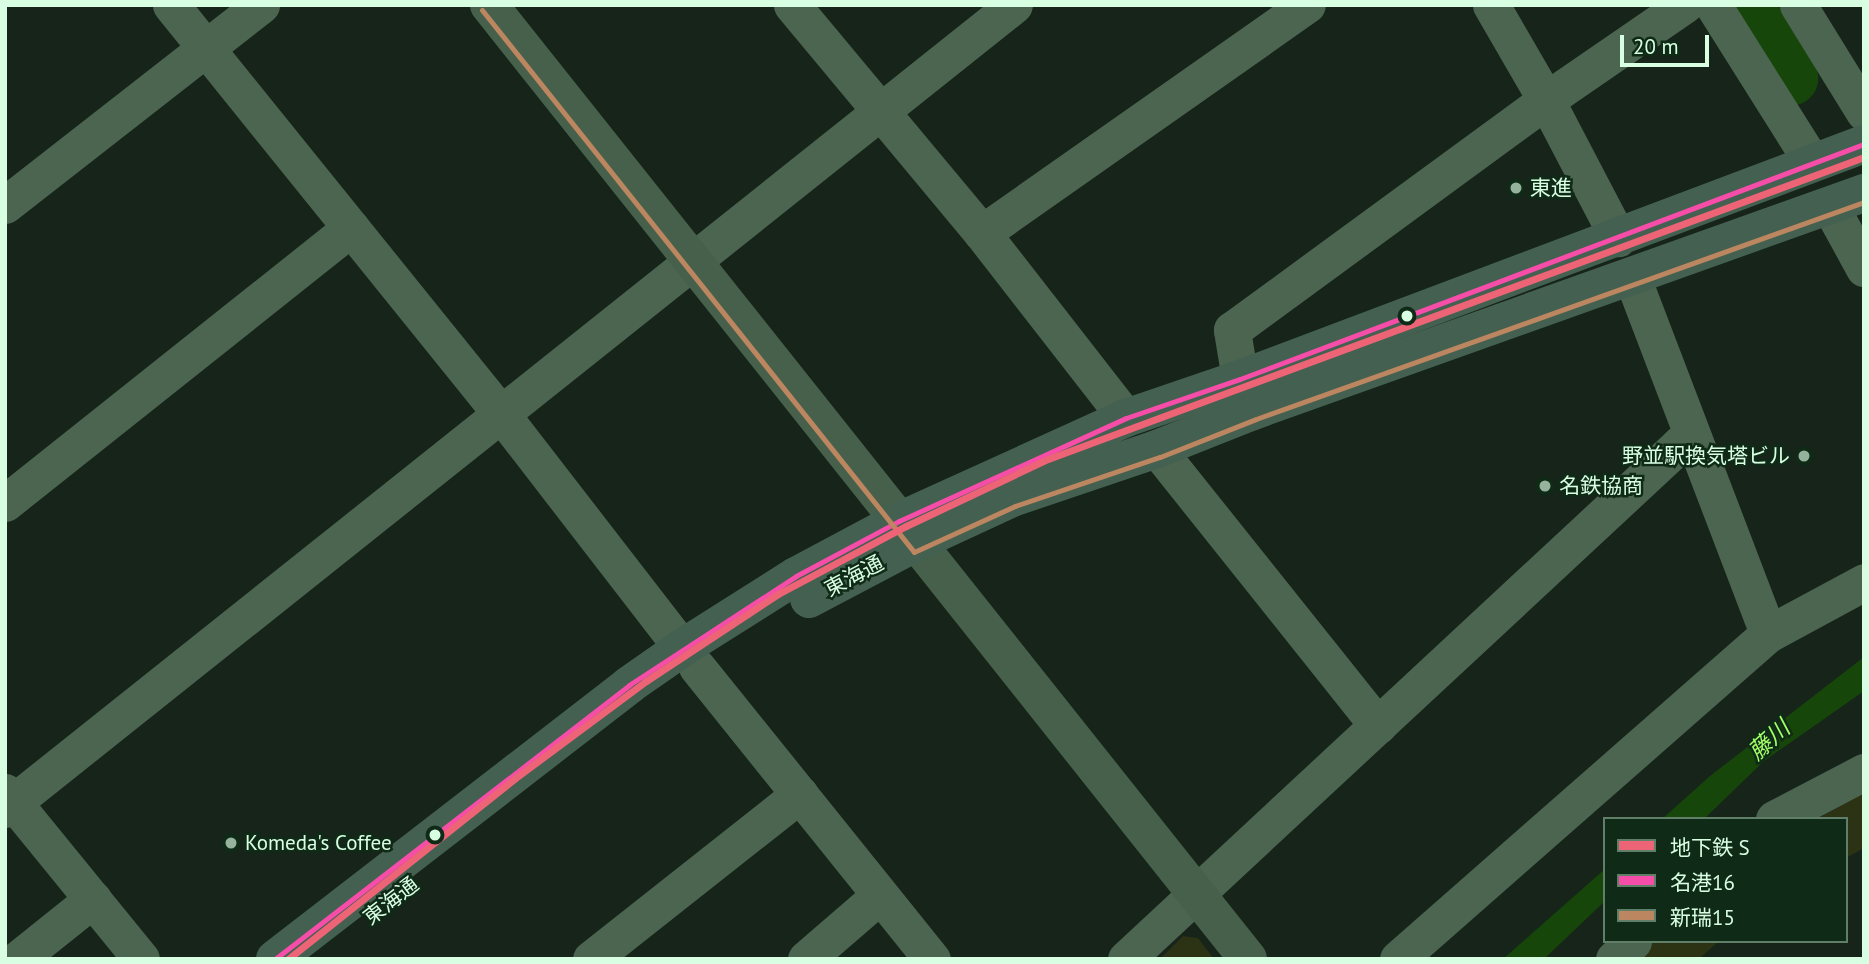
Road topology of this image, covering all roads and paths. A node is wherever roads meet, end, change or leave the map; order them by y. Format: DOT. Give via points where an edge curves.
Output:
graph roads {
  1 [pos="171,5"];
  2 [pos="261,5"];
  3 [pos="489,5"];
  4 [pos="792,5"];
  5 [pos="1014,5"];
  6 [pos="1307,5"];
  7 [pos="1491,5"];
  8 [pos="1684,5"];
  9 [pos="1713,5"];
  10 [pos="1798,5"];
  11 [pos="207,49"];
  12 [pos="1546,100"];
  13 [pos="882,110"];
  14 [pos="1864,112"];
  15 [pos="1864,144"];
  16 [pos="1812,162"];
  17 [pos="1847,199"];
  18 [pos="5,205"];
  19 [pos="351,228"];
  20 [pos="982,233"];
  21 [pos="1618,238"];
  22 [pos="694,262"];
  23 [pos="1864,268"];
  24 [pos="1632,276"];
  25 [pos="1240,379"];
  26 [pos="502,415"];
  27 [pos="1126,418"];
  28 [pos="1691,439"];
  29 [pos="1157,449"];
  30 [pos="5,503"];
  31 [pos="907,532"];
  32 [pos="1864,582"];
  33 [pos="1768,634"];
  34 [pos="689,657"];
  35 [pos="1378,726"];
  36 [pos="1864,772"];
  37 [pos="800,794"];
  38 [pos="8,801"];
  39 [pos="1778,817"];
  40 [pos="1195,893"];
  41 [pos="879,896"];
  42 [pos="93,899"];
  43 [pos="1631,943"];
  44 [pos="18,959"];
  45 [pos="141,959"];
  46 [pos="275,959"];
  47 [pos="317,959"];
  48 [pos="591,959"];
  49 [pos="806,959"];
  50 [pos="932,959"];
  51 [pos="1126,959"];
  52 [pos="1248,959"];
  53 [pos="1398,959"];
  54 [pos="1614,959"];
  1 -- 11 [label="street"];
  2 -- 11 [label="street"];
  3 -- 22 [label="street"];
  4 -- 13 [label="street"];
  5 -- 13 [label="street"];
  6 -- 20 [label="street"];
  7 -- 12 [label="street"];
  8 -- 12 [label="street"];
  9 -- 16 [label="street"];
  10 -- 14 [label="street"];
  11 -- 18 [label="street"];
  11 -- 19 [label="street"];
  12 -- 21 [label="street"];
  12 -- 25 [label="street" via="1232,330"];
  13 -- 20 [label="street"];
  13 -- 22 [label="street"];
  15 -- 16 [label="main road, 東海通"];
  16 -- 21 [label="main road, 東海通"];
  17 -- 23 [label="street"];
  17 -- 24 [label="main road, 東海通"];
  19 -- 26 [label="street"];
  19 -- 30 [label="street"];
  20 -- 27 [label="street"];
  21 -- 25 [label="main road, 東海通"];
  22 -- 26 [label="street"];
  22 -- 31 [label="street"];
  24 -- 28 [label="street"];
  24 -- 29 [label="main road, 東海通"];
  25 -- 27 [label="main road, 東海通"];
  26 -- 34 [label="street"];
  26 -- 38 [label="street"];
  27 -- 31 [label="main road, 東海通"];
  28 -- 33 [label="street"];
  28 -- 35 [label="street" via="1680,444"];
  29 -- 31 [label="main road, 東海通"];
  29 -- 35 [label="street"];
  31 -- 34 [label="main road, 東海通" via="809,599"];
  31 -- 40 [label="street"];
  32 -- 33 [label="street"];
  33 -- 53 [label="street"];
  34 -- 37 [label="street"];
  34 -- 46 [label="main road, 東海通"];
  34 -- 47 [label="main road, 東海通"];
  35 -- 40 [label="street"];
  36 -- 39 [label="street"];
  37 -- 41 [label="street"];
  37 -- 48 [label="street"];
  38 -- 42 [label="street"];
  40 -- 51 [label="street"];
  40 -- 52 [label="street"];
  41 -- 49 [label="street"];
  41 -- 50 [label="street"];
  42 -- 44 [label="street"];
  42 -- 45 [label="street"];
  43 -- 54 [label="street"];
}
